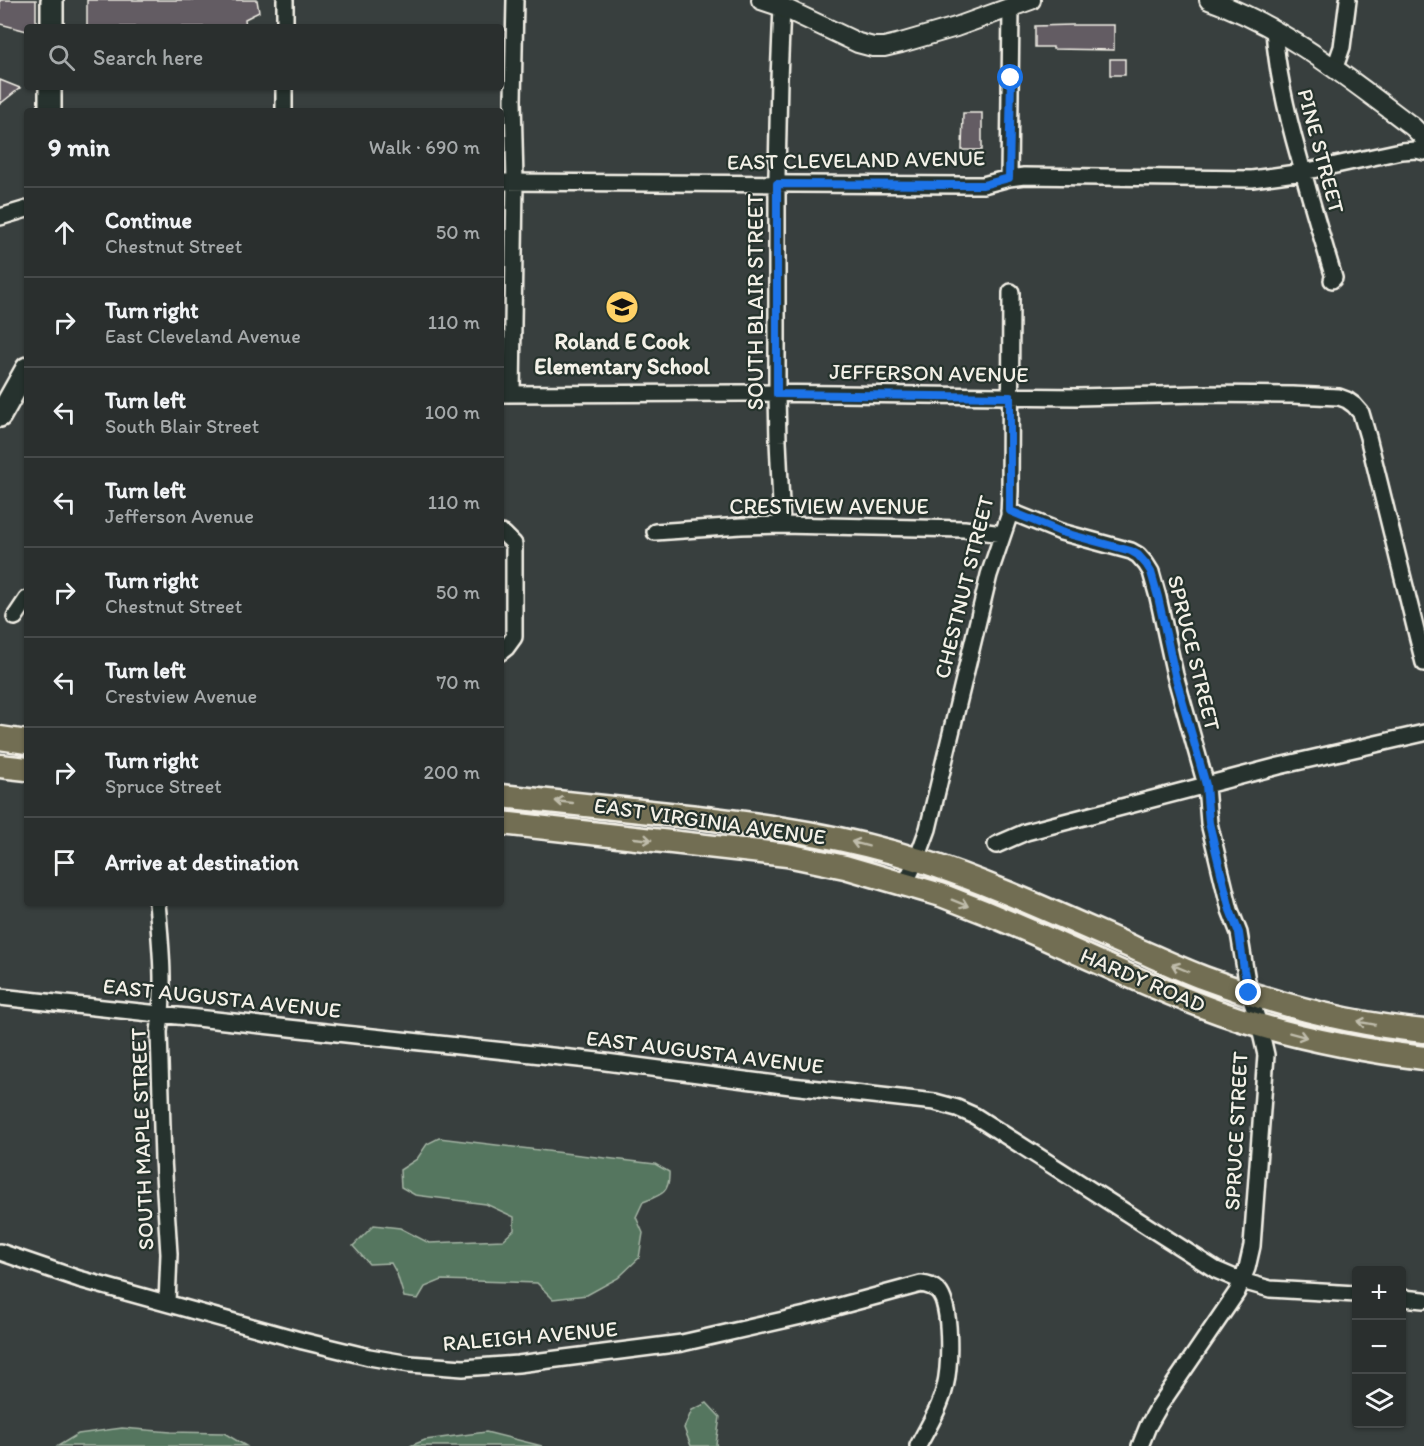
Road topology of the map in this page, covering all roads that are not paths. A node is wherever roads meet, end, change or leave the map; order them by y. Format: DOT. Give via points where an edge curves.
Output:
graph roads {
  1 [pos="52,0"];
  2 [pos="285,0"];
  3 [pos="515,0"];
  4 [pos="761,0"];
  5 [pos="1031,0"];
  6 [pos="1209,0"];
  7 [pos="1348,0"];
  8 [pos="782,7"];
  9 [pos="1011,8"];
  10 [pos="52,24"];
  11 [pos="285,24"];
  12 [pos="1274,30"];
  13 [pos="1335,68"];
  14 [pos="50,90"];
  15 [pos="284,90"];
  16 [pos="50,108"];
  17 [pos="284,108"];
  18 [pos="1424,138"];
  19 [pos="1424,152"];
  20 [pos="1303,172"];
  21 [pos="1009,178"];
  22 [pos="508,182"];
  23 [pos="777,184"];
  24 [pos="24,210"];
  25 [pos="0,217"];
  26 [pos="1332,280"];
  27 [pos="1011,292"];
  28 [pos="24,379"];
  29 [pos="506,394"];
  30 [pos="777,394"];
  31 [pos="1010,397"];
  32 [pos="0,416"];
  33 [pos="1010,511"];
  34 [pos="782,525"];
  35 [pos="655,532"];
  36 [pos="504,534"];
  37 [pos="1002,534"];
  38 [pos="24,604"];
  39 [pos="15,617"];
  40 [pos="504,650"];
  41 [pos="1424,663"];
  42 [pos="1424,733"];
  43 [pos="0,738"];
  44 [pos="24,742"];
  45 [pos="0,766"];
  46 [pos="24,769"];
  47 [pos="1206,785"];
  48 [pos="504,796"];
  49 [pos="504,823"];
  50 [pos="996,845"];
  51 [pos="917,859"];
  52 [pos="905,884"];
  53 [pos="157,906"];
  54 [pos="1249,993"];
  55 [pos="0,997"];
  56 [pos="162,1014"];
  57 [pos="1259,1024"];
  58 [pos="1424,1031"];
  59 [pos="1424,1058"];
  60 [pos="0,1252"];
  61 [pos="1242,1281"];
  62 [pos="1352,1294"];
  63 [pos="1406,1298"];
  64 [pos="1424,1300"];
  65 [pos="167,1303"];
  66 [pos="918,1446"];
  67 [pos="1140,1446"];
  1 -- 10 [label="main road"];
  2 -- 11 [label="street"];
  3 -- 22 [label="street"];
  4 -- 8 [label="street"];
  5 -- 9 [label="street"];
  6 -- 12 [label="street"];
  7 -- 13 [label="street, PINE STREET"];
  8 -- 9 [label="street" via="858,43 884,47"];
  8 -- 23 [label="street, SOUTH BLAIR STREET"];
  9 -- 21 [label="street"];
  12 -- 13 [label="street"];
  12 -- 20 [label="street, PINE STREET" via="1280,84"];
  13 -- 18 [label="street"];
  14 -- 16 [label="main road"];
  15 -- 17 [label="street"];
  19 -- 20 [label="street, EAST CLEVELAND AVENUE" via="1401,151"];
  20 -- 21 [label="street, EAST CLEVELAND AVENUE" via="1252,179"];
  20 -- 26 [label="street, PINE STREET"];
  21 -- 23 [label="street, EAST CLEVELAND AVENUE" via="983,185"];
  22 -- 23 [label="street, EAST CLEVELAND AVENUE"];
  22 -- 29 [label="street"];
  23 -- 30 [label="street, SOUTH BLAIR STREET"];
  24 -- 25 [label="street"];
  27 -- 31 [label="street, CHESTNUT STREET"];
  28 -- 32 [label="main road"];
  29 -- 30 [label="street, JEFFERSON AVENUE"];
  30 -- 31 [label="street, JEFFERSON AVENUE"];
  30 -- 34 [label="street, SOUTH BLAIR STREET"];
  31 -- 33 [label="street, CHESTNUT STREET"];
  31 -- 41 [label="street, JEFFERSON AVENUE" via="1292,395 1339,397 1354,405 1361,413 1368,437"];
  33 -- 37 [label="street, CHESTNUT STREET"];
  33 -- 47 [label="street, SPRUCE STREET" via="1061,532 1131,551 1146,564 1156,589"];
  34 -- 35 [label="street, CRESTVIEW AVENUE"];
  34 -- 37 [label="street, CRESTVIEW AVENUE"];
  36 -- 40 [label="street" via="514,544 514,637"];
  37 -- 51 [label="street, CHESTNUT STREET" via="936,802"];
  38 -- 39 [label="street"];
  42 -- 47 [label="street"];
  43 -- 44 [label="main road"];
  45 -- 46 [label="main road"];
  47 -- 50 [label="street" via="1026,832"];
  47 -- 54 [label="street, SPRUCE STREET" via="1209,823 1239,933"];
  51 -- 48 [label="main road, EAST VIRGINIA AVENUE, one-way" via="767,826"];
  49 -- 52 [label="main road, EAST VIRGINIA AVENUE, one-way" via="787,855"];
  51 -- 52 [label="street, CHESTNUT STREET"];
  54 -- 51 [label="main road, HARDY ROAD, one-way" via="1203,978 984,883"];
  52 -- 57 [label="main road, HARDY ROAD, one-way" via="1006,921 1203,1007"];
  53 -- 56 [label="street, SOUTH MAPLE STREET" via="163,968"];
  54 -- 57 [label="street, SPRUCE STREET"];
  58 -- 54 [label="main road, HARDY ROAD, one-way" via="1322,1014"];
  55 -- 56 [label="street, EAST AUGUSTA AVENUE"];
  56 -- 61 [label="street, EAST AUGUSTA AVENUE" via="935,1102 975,1116 1216,1270"];
  56 -- 65 [label="street, SOUTH MAPLE STREET" via="159,1032 169,1254"];
  57 -- 59 [label="main road, HARDY ROAD, one-way" via="1324,1041"];
  57 -- 61 [label="street, SPRUCE STREET" via="1266,1055 1252,1246"];
  60 -- 65 [label="street, RALEIGH AVENUE"];
  61 -- 62 [label="street, EAST AUGUSTA AVENUE" via="1270,1289"];
  61 -- 67 [label="street, SPRUCE STREET" via="1160,1405"];
  63 -- 64 [label="street"];
  65 -- 66 [label="street, RALEIGH AVENUE" via="369,1357 463,1368 682,1343 921,1284 930,1285 942,1297 949,1372 934,1416"];
}
